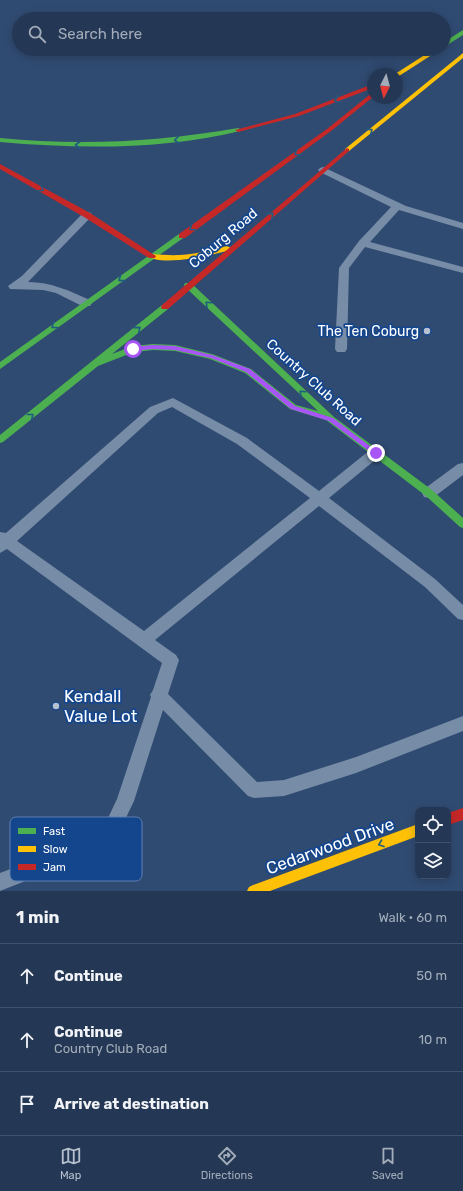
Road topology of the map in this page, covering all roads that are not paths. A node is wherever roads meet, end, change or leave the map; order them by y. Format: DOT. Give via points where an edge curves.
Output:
graph roads {
  1 [pos="463,32"];
  2 [pos="451,40"];
  3 [pos="463,55"];
  4 [pos="428,56"];
  5 [pos="403,71"];
  6 [pos="367,88"];
  7 [pos="367,99"];
  8 [pos="0,140"];
  9 [pos="0,166"];
  10 [pos="322,170"];
  11 [pos="398,206"];
  12 [pos="87,215"];
  13 [pos="463,226"];
  14 [pos="242,241"];
  15 [pos="363,243"];
  16 [pos="152,256"];
  17 [pos="463,270"];
  18 [pos="188,285"];
  19 [pos="86,304"];
  20 [pos="342,349"];
  21 [pos="97,363"];
  22 [pos="0,366"];
  23 [pos="331,419"];
  24 [pos="0,440"];
  25 [pos="376,453"];
  26 [pos="463,468"];
  27 [pos="429,493"];
  28 [pos="319,498"];
  29 [pos="463,513"];
  30 [pos="463,524"];
  31 [pos="2,542"];
  32 [pos="463,614"];
  33 [pos="144,640"];
  34 [pos="158,695"];
  35 [pos="463,723"];
  36 [pos="463,814"];
  37 [pos="117,817"];
  38 [pos="451,818"];
  39 [pos="415,831"];
  40 [pos="10,878"];
  41 [pos="0,882"];
  42 [pos="252,891"];
  1 -- 2 [label="main road"];
  10 -- 3 [label="main road, Coburg Road, one-way"];
  4 -- 5 [label="main road"];
  6 -- 8 [label="main road, one-way" via="303,113 250,128 175,141 117,145 54,145"];
  7 -- 16 [label="main road, Coburg Road, one-way" via="329,130"];
  9 -- 12 [label="main road, one-way"];
  10 -- 11 [label="lane"];
  14 -- 10 [label="main road, Coburg Road, one-way"];
  11 -- 13 [label="lane"];
  11 -- 15 [label="lane"];
  12 -- 16 [label="main road"];
  12 -- 19 [label="lane" via="26,278 14,286 29,284 51,287"];
  14 -- 16 [label="main road" via="204,256"];
  14 -- 18 [label="main road, Coburg Road"];
  15 -- 17 [label="lane"];
  15 -- 20 [label="lane" via="344,268"];
  16 -- 19 [label="main road, Coburg Road, one-way"];
  21 -- 18 [label="main road, Coburg Road, one-way"];
  23 -- 18 [label="main road, Country Club Road, one-way"];
  19 -- 22 [label="main road, Coburg Road, one-way"];
  21 -- 23 [label="main road" via="133,349 175,348 212,357 248,371 293,407"];
  24 -- 21 [label="main road, Coburg Road, one-way"];
  23 -- 25 [label="main road, Country Club Road"];
  25 -- 27 [label="main road, Country Club Road"];
  25 -- 28 [label="lane"];
  26 -- 27 [label="lane"];
  27 -- 29 [label="main road"];
  27 -- 30 [label="main road, Country Club Road"];
  28 -- 31 [label="lane" via="242,441 173,402 154,410"];
  28 -- 32 [label="lane" via="430,583"];
  28 -- 33 [label="lane"];
  31 -- 33 [label="lane"];
  33 -- 34 [label="lane" via="170,660"];
  34 -- 35 [label="lane" via="254,790 284,788 356,765"];
  34 -- 37 [label="lane" via="125,801"];
  36 -- 38 [label="main road"];
  39 -- 42 [label="main road, Cedarwood Drive, one-way"];
  40 -- 41 [label="lane"];
}
